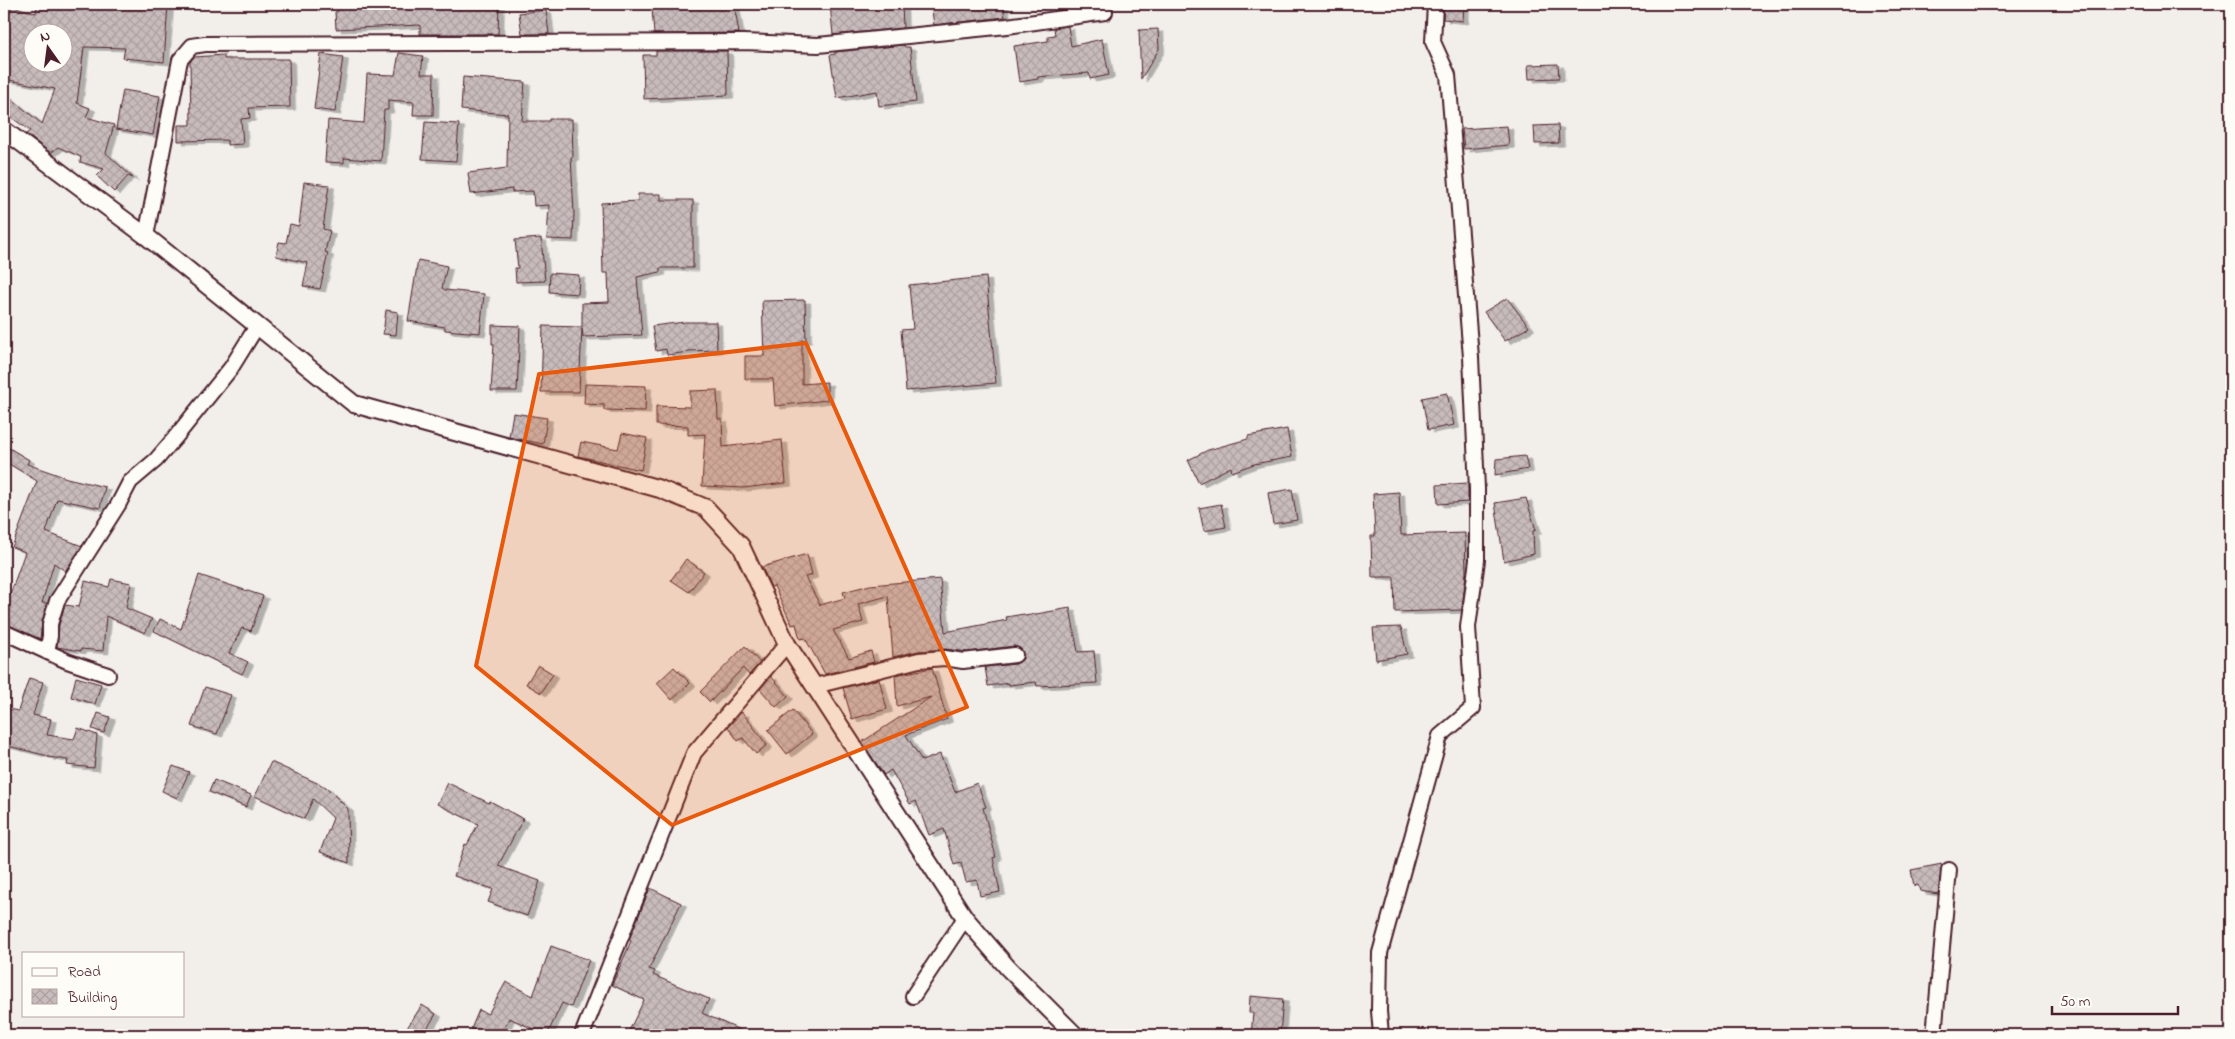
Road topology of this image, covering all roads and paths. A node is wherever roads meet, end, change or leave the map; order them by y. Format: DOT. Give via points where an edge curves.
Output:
graph roads {
  1 [pos="1104,4"];
  2 [pos="1435,4"];
  3 [pos="4,130"];
  4 [pos="146,236"];
  5 [pos="257,326"];
  6 [pos="4,632"];
  7 [pos="787,644"];
  8 [pos="47,652"];
  9 [pos="1015,655"];
  10 [pos="108,675"];
  11 [pos="815,686"];
  12 [pos="1949,870"];
  13 [pos="965,918"];
  14 [pos="914,996"];
  15 [pos="582,1035"];
  16 [pos="1075,1035"];
  17 [pos="1381,1035"];
  18 [pos="1934,1035"];
  1 -- 4 [label="street" via="1105,12 818,46 733,42 192,46 180,60"];
  2 -- 17 [label="street" via="1433,42 1448,75 1471,358 1477,489 1477,560 1468,627 1473,708 1440,736 1380,954"];
  3 -- 4 [label="street"];
  4 -- 5 [label="street"];
  5 -- 7 [label="street" via="354,404 660,489 706,508 741,546"];
  5 -- 8 [label="street" via="230,368 174,438 156,460 130,482 58,601 50,624"];
  6 -- 8 [label="street"];
  7 -- 11 [label="street"];
  7 -- 15 [label="street" via="694,753"];
  8 -- 10 [label="street"];
  9 -- 11 [label="street" via="963,661 945,658 919,660"];
  11 -- 13 [label="street"];
  12 -- 18 [label="street"];
  13 -- 14 [label="street"];
  13 -- 16 [label="street" via="1008,968"];
}
